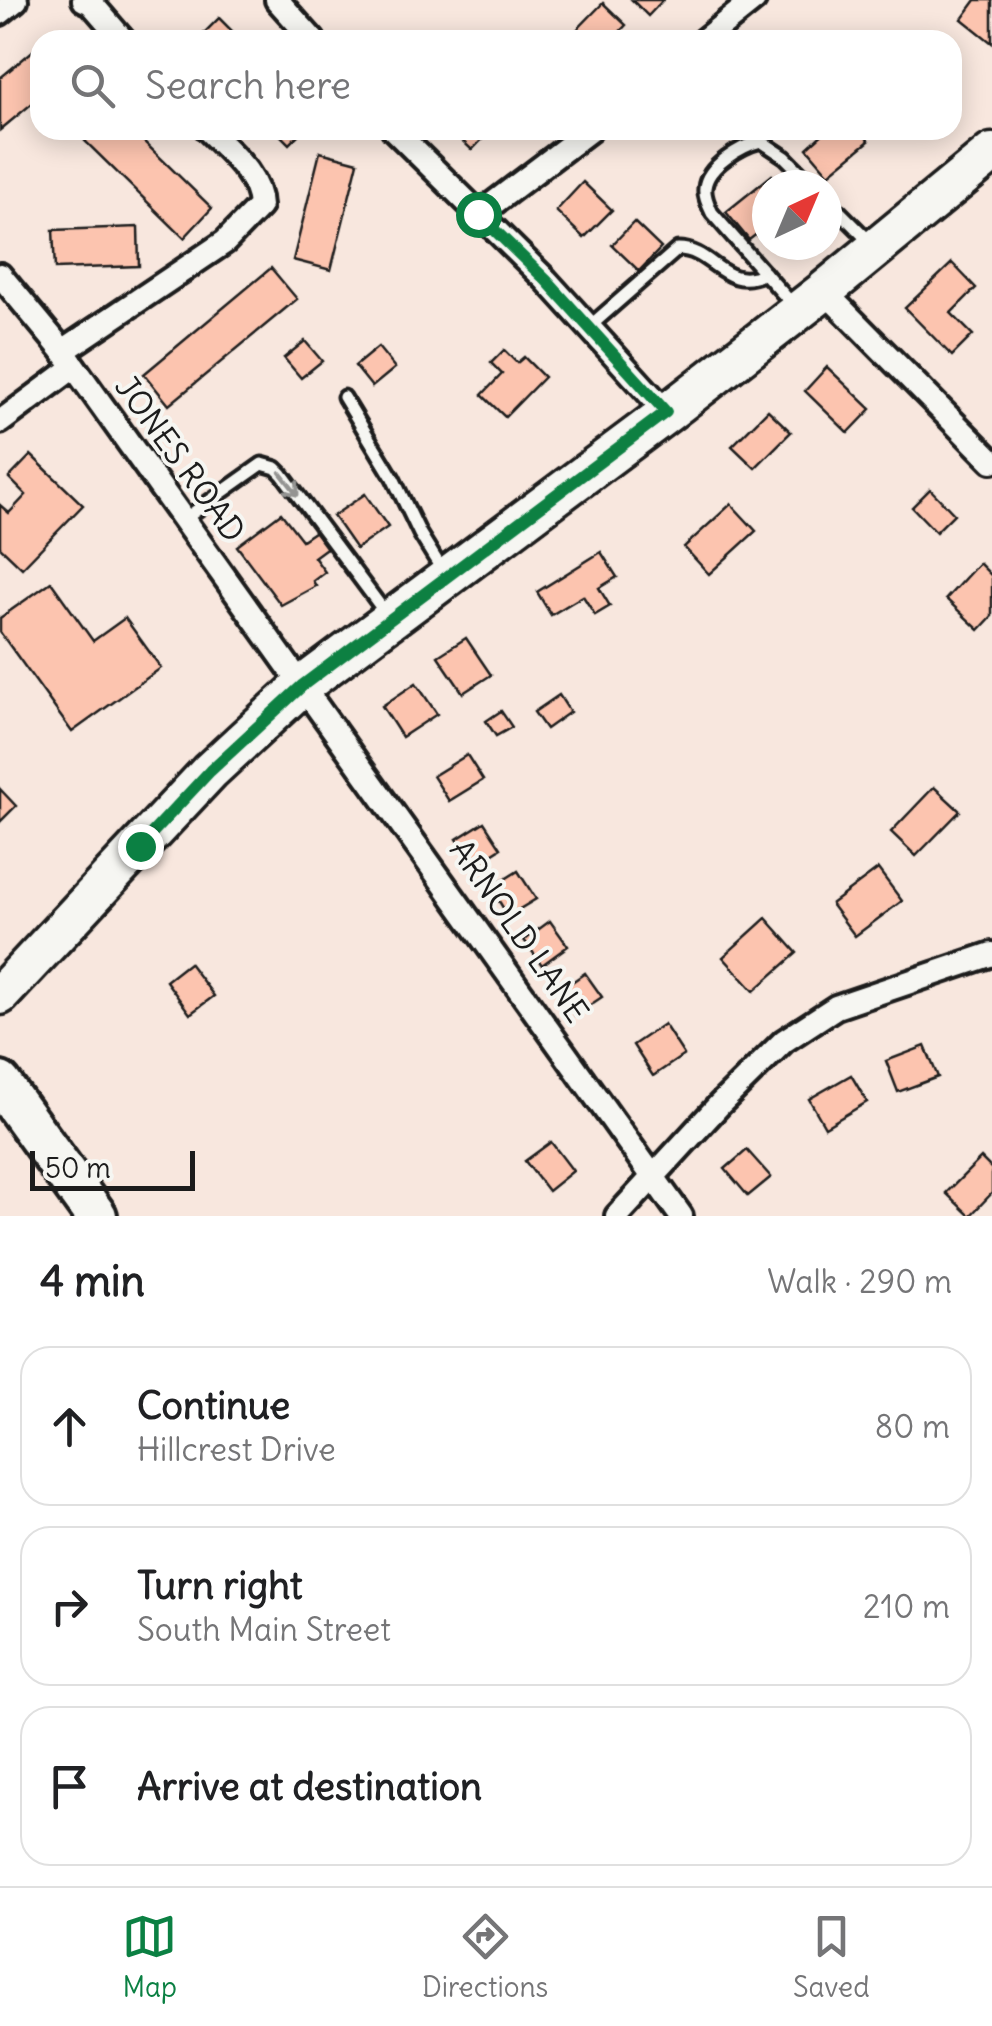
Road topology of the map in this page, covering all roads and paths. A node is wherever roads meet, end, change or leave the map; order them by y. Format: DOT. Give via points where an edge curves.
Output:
graph roads {
  1 [pos="16,0"];
  2 [pos="84,0"];
  3 [pos="278,0"];
  4 [pos="754,0"];
  5 [pos="0,13"];
  6 [pos="115,30"];
  7 [pos="305,30"];
  8 [pos="716,30"];
  9 [pos="218,140"];
  10 [pos="404,140"];
  11 [pos="577,140"];
  12 [pos="992,153"];
  13 [pos="799,170"];
  14 [pos="478,214"];
  15 [pos="842,214"];
  16 [pos="876,248"];
  17 [pos="752,258"];
  18 [pos="754,260"];
  19 [pos="765,273"];
  20 [pos="0,275"];
  21 [pos="811,301"];
  22 [pos="588,326"];
  23 [pos="68,359"];
  24 [pos="344,396"];
  25 [pos="666,412"];
  26 [pos="0,422"];
  27 [pos="992,461"];
  28 [pos="183,520"];
  29 [pos="447,577"];
  30 [pos="390,619"];
  31 [pos="303,685"];
  32 [pos="992,954"];
  33 [pos="0,994"];
  34 [pos="0,1082"];
  35 [pos="654,1178"];
  36 [pos="96,1216"];
  37 [pos="617,1216"];
  38 [pos="681,1216"];
  1 -- 5 [label="street"];
  2 -- 6 [label="street"];
  3 -- 7 [label="street"];
  4 -- 8 [label="street"];
  9 -- 23 [label="street" via="260,189 260,206 225,242"];
  10 -- 14 [label="street"];
  11 -- 14 [label="street"];
  12 -- 16 [label="main road"];
  13 -- 17 [label="lane" via="761,141 715,167 705,183 712,213"];
  14 -- 22 [label="street"];
  15 -- 16 [label="lane"];
  16 -- 21 [label="main road"];
  18 -- 19 [label="lane"];
  19 -- 21 [label="lane"];
  19 -- 22 [label="lane" via="734,278 678,249"];
  20 -- 23 [label="street, JONES ROAD"];
  21 -- 25 [label="main road"];
  21 -- 27 [label="street"];
  22 -- 25 [label="street"];
  23 -- 26 [label="street"];
  23 -- 28 [label="street, JONES ROAD"];
  24 -- 29 [label="lane"];
  25 -- 29 [label="main road"];
  28 -- 30 [label="lane, one-way" via="268,464"];
  28 -- 31 [label="street, JONES ROAD"];
  29 -- 30 [label="main road"];
  30 -- 31 [label="main road"];
  31 -- 33 [label="main road" via="210,771"];
  31 -- 35 [label="street, ARNOLD LANE"];
  32 -- 35 [label="street" via="836,1008 784,1041"];
  34 -- 36 [label="highway"];
  35 -- 37 [label="street"];
  35 -- 38 [label="street, ARNOLD LANE"];
}
